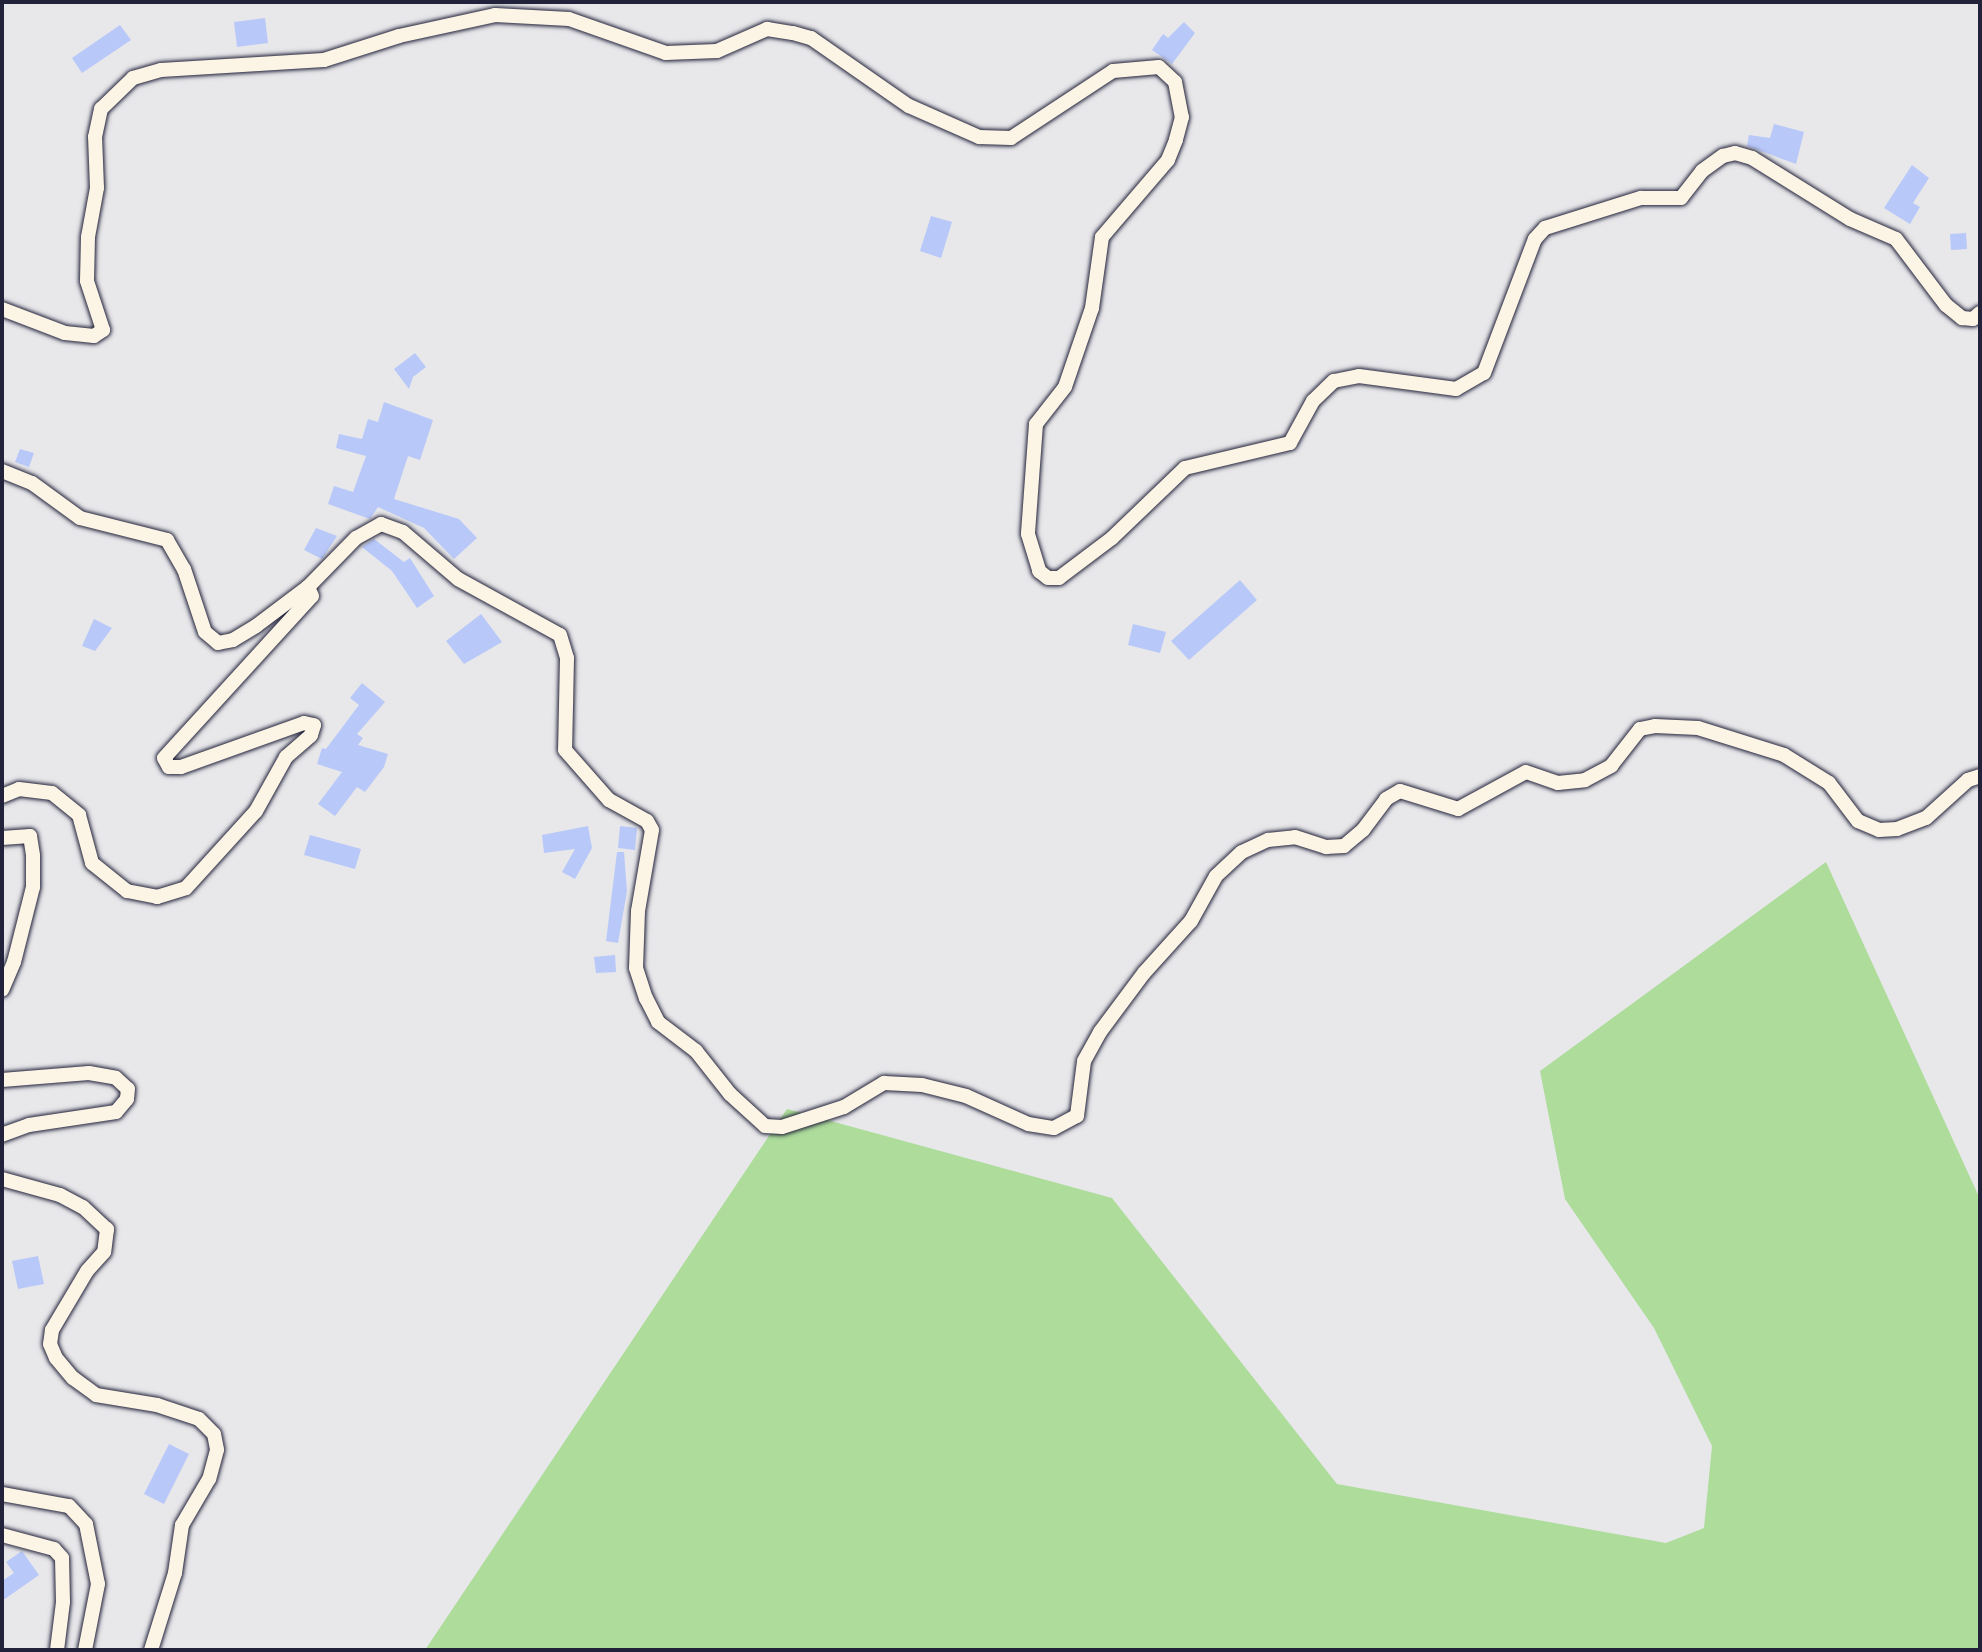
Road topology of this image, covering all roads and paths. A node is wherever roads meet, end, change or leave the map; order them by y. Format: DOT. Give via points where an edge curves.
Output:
graph roads {
  1 [pos="2,309"];
  2 [pos="1980,313"];
  3 [pos="2,471"];
  4 [pos="308,586"];
  5 [pos="1980,776"];
  6 [pos="2,796"];
  7 [pos="2,838"];
  8 [pos="2,990"];
  9 [pos="2,1080"];
  10 [pos="2,1135"];
  11 [pos="2,1179"];
  12 [pos="2,1494"];
  13 [pos="2,1535"];
  14 [pos="57,1650"];
  15 [pos="85,1650"];
  16 [pos="151,1650"];
  1 -- 2 [label="street" via="65,333 94,336 103,330 87,281 88,237 97,188 95,136 101,109 133,78 161,70 324,60 399,36 495,15 569,19 666,53 717,51 767,29 793,33 811,38 909,106 979,137 1011,138 1113,71 1159,67 1175,82 1181,99 1176,140 1168,160 1102,237 1092,308 1065,387 1036,424 1028,534 1039,571 1048,578 1059,578 1112,538 1185,468 1290,443 1313,401 1334,381 1359,376 1456,389 1484,373 1535,239 1545,228 1641,198 1681,198 1702,171 1723,156 1752,158 1850,219 1896,239 1946,305 1962,318 1973,319"];
  3 -- 4 [label="street" via="32,483 80,518 167,540 184,569 205,632 218,643 256,626"];
  4 -- 5 [label="street" via="356,538 381,524 403,532 457,579 560,635 567,658 565,751 609,800 647,821 652,830 638,911 636,968 646,998 658,1022 696,1051 730,1094 765,1126 782,1126 844,1107 884,1083 922,1084 967,1096 1028,1124 1054,1128 1077,1116 1084,1061 1100,1032 1191,921 1216,876 1242,852 1268,840 1295,837 1326,847 1344,846 1363,830 1386,799 1400,791 1458,809 1526,772 1558,783 1586,780 1611,766 1640,729 1656,726 1698,728 1784,755 1829,783 1858,821 1879,830 1926,818 1968,780"];
  4 -- 6 [label="street" via="312,596 164,758 169,767 181,767 304,723 314,725 311,735 286,757 256,811 186,888 158,897 127,891 92,863 79,815 52,793 19,789"];
  7 -- 8 [label="street" via="30,836 33,887"];
  9 -- 10 [label="street" via="89,1073 116,1078 128,1089 127,1099 116,1112 29,1125"];
  11 -- 16 [label="street" via="60,1195 83,1207 107,1229 104,1252 80,1281 52,1331 53,1351 73,1378 96,1395 157,1405 198,1419 214,1434 217,1450 209,1479 182,1525 176,1573"];
  12 -- 15 [label="street" via="69,1506 86,1524 98,1584"];
  13 -- 14 [label="street" via="54,1549 62,1558"];
}
